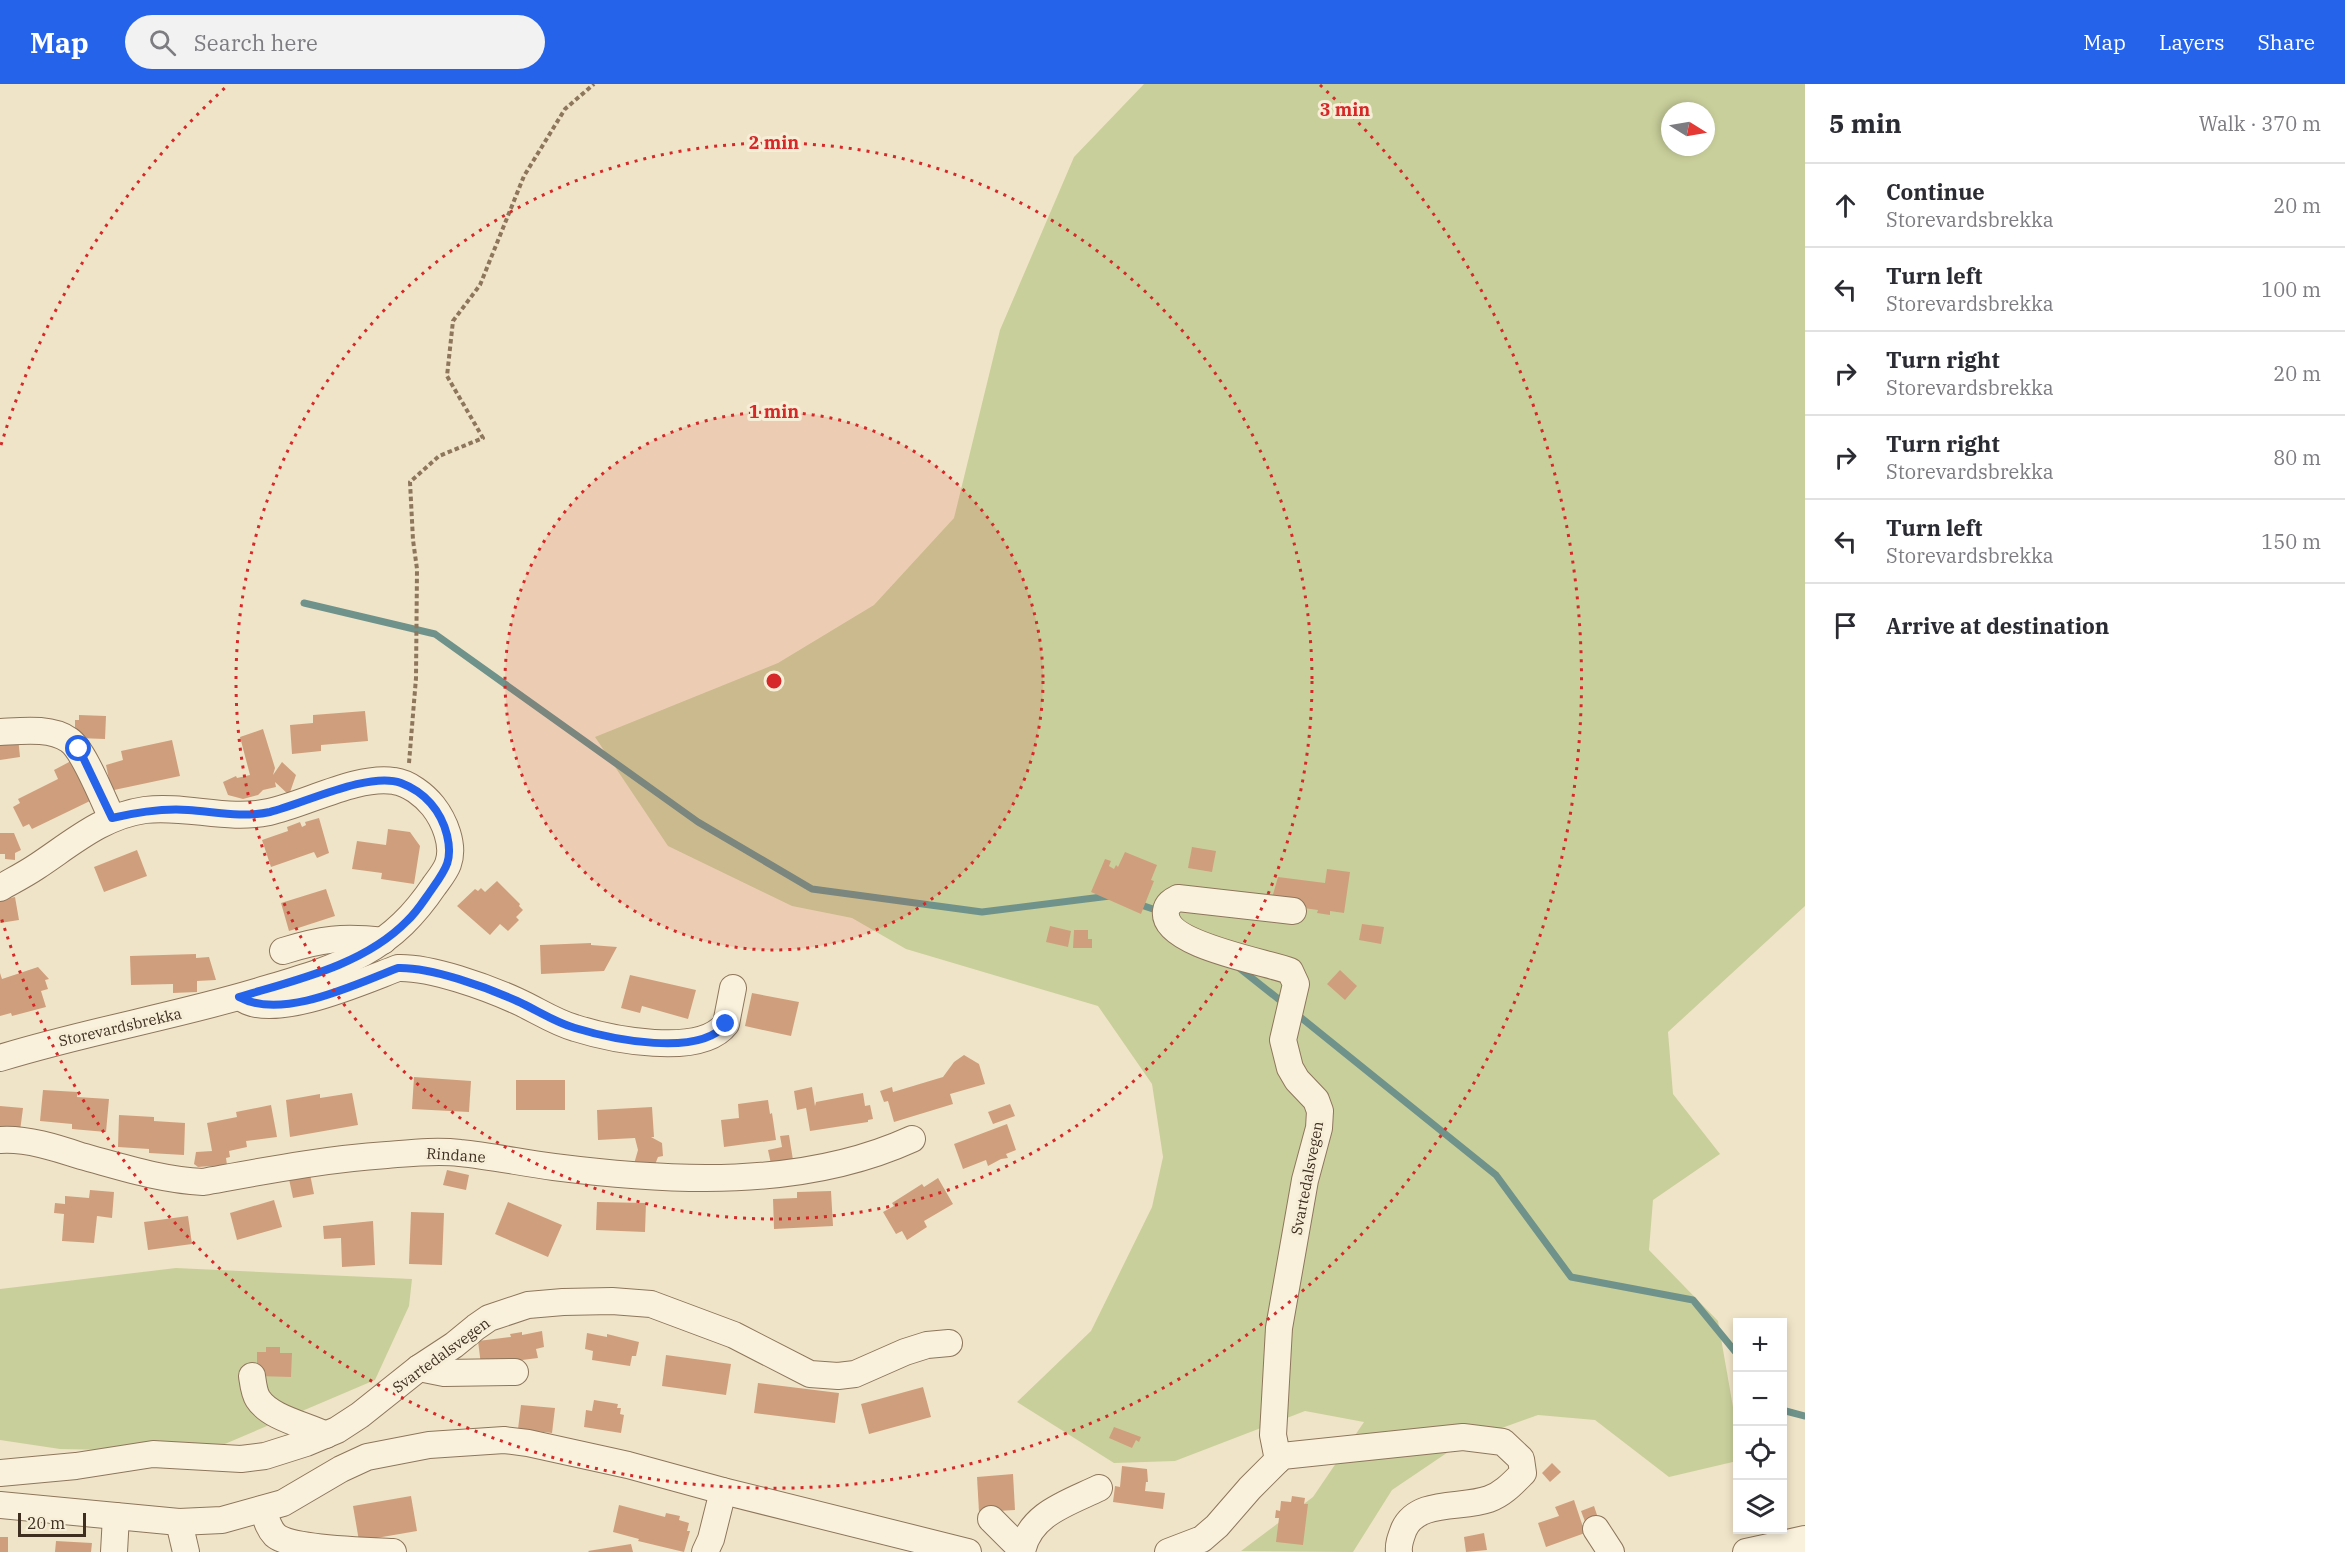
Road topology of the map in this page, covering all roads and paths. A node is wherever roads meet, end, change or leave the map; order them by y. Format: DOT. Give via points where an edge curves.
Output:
graph roads {
  1 [pos="594,84"];
  2 [pos="0,732"];
  3 [pos="402,783"];
  4 [pos="112,818"];
  5 [pos="0,888"];
  6 [pos="1293,911"];
  7 [pos="383,940"];
  8 [pos="283,951"];
  9 [pos="733,988"];
  10 [pos="239,997"];
  11 [pos="0,1058"];
  12 [pos="912,1139"];
  13 [pos="0,1140"];
  14 [pos="949,1343"];
  15 [pos="419,1368"];
  16 [pos="515,1372"];
  17 [pos="252,1376"];
  18 [pos="326,1435"];
  19 [pos="1278,1460"];
  20 [pos="0,1473"];
  21 [pos="1099,1488"];
  22 [pos="723,1491"];
  23 [pos="0,1505"];
  24 [pos="263,1509"];
  25 [pos="116,1516"];
  26 [pos="991,1519"];
  27 [pos="179,1522"];
  28 [pos="1596,1529"];
  29 [pos="1805,1539"];
  30 [pos="1022,1551"];
  31 [pos="114,1552"];
  32 [pos="186,1552"];
  33 [pos="393,1552"];
  34 [pos="705,1552"];
  35 [pos="968,1552"];
  36 [pos="1168,1552"];
  37 [pos="1399,1552"];
  38 [pos="1611,1552"];
  39 [pos="1746,1552"];
  1 -- 3 [label="path" via="565,109 524,176 480,285 453,321 447,376 483,438 439,456 410,482 417,569 416,678 408,770"];
  2 -- 4 [label="street" via="43,732 70,740 79,749"];
  3 -- 4 [label="street" via="362,783 268,812 233,815 146,810"];
  3 -- 7 [label="street, Storevardsbrekka" via="426,798 443,821 449,846 448,866 407,922"];
  4 -- 5 [label="street"];
  6 -- 19 [label="street, Svartedalsvegen" via="1178,898 1168,906 1166,916 1177,933 1190,940 1290,971 1296,984 1283,1040 1290,1068 1316,1100 1320,1111 1279,1328 1273,1435"];
  7 -- 8 [label="street" via="320,940"];
  7 -- 10 [label="street, Storevardsbrekka" via="362,954 302,979"];
  9 -- 10 [label="street" via="722,1029 679,1044 631,1040 575,1028 516,1001 408,968 295,1003 249,1003"];
  10 -- 11 [label="street, Storevardsbrekka"];
  12 -- 13 [label="street, Rindane" via="855,1161 735,1178 636,1175 459,1152 331,1160 203,1182 142,1173 60,1149"];
  14 -- 15 [label="street, Svartedalsvegen" via="927,1345 855,1374 810,1374 734,1335 651,1304 563,1302 528,1305 489,1318"];
  15 -- 16 [label="street" via="444,1373"];
  15 -- 18 [label="street, Svartedalsvegen" via="360,1415"];
  17 -- 18 [label="street" via="258,1399 276,1416"];
  18 -- 20 [label="street, Svartedalsvegen" via="265,1456 241,1459 153,1454"];
  19 -- 36 [label="street" via="1202,1539"];
  19 -- 37 [label="street" via="1282,1456 1463,1437 1503,1442 1521,1459 1523,1473 1492,1498 1427,1509 1408,1520"];
  21 -- 30 [label="street" via="1046,1514 1028,1533"];
  22 -- 24 [label="street" via="628,1465 504,1440 411,1447 367,1457 283,1503"];
  22 -- 34 [label="street"];
  22 -- 35 [label="street"];
  23 -- 25 [label="street"];
  24 -- 27 [label="street" via="222,1520"];
  24 -- 33 [label="street" via="270,1529 286,1541"];
  25 -- 27 [label="street"];
  25 -- 31 [label="street"];
  26 -- 30 [label="street"];
  27 -- 32 [label="street"];
  28 -- 38 [label="street"];
  29 -- 39 [label="street"];
}
